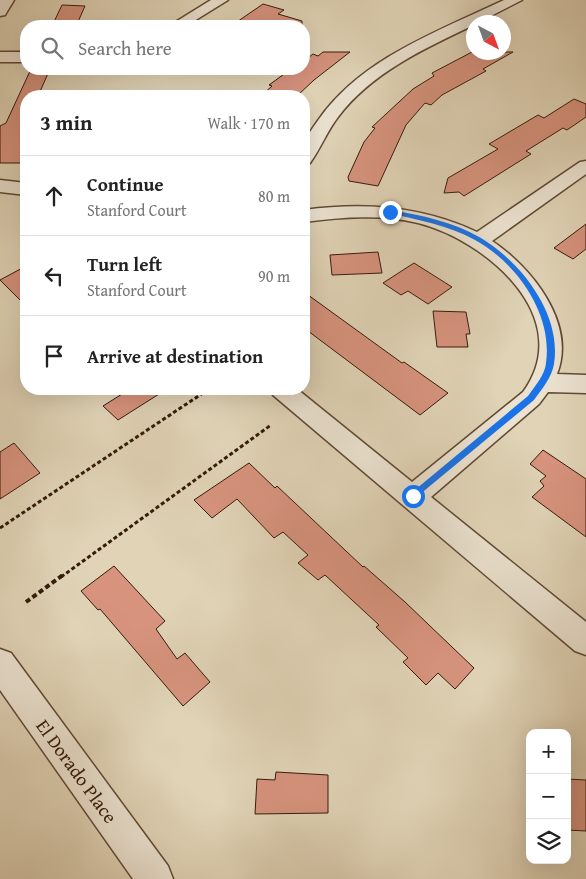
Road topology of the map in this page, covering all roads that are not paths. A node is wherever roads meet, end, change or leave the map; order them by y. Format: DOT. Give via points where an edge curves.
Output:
graph roads {
  1 [pos="7,0"];
  2 [pos="220,0"];
  3 [pos="515,0"];
  4 [pos="0,12"];
  5 [pos="186,20"];
  6 [pos="0,57"];
  7 [pos="20,57"];
  8 [pos="310,149"];
  9 [pos="586,166"];
  10 [pos="0,186"];
  11 [pos="20,188"];
  12 [pos="310,215"];
  13 [pos="479,240"];
  14 [pos="542,383"];
  15 [pos="586,384"];
  16 [pos="288,395"];
  17 [pos="413,496"];
  18 [pos="586,641"];
  19 [pos="0,664"];
  20 [pos="154,879"];
  1 -- 4 [label="street"];
  2 -- 5 [label="street"];
  3 -- 8 [label="street" via="408,53 376,73 333,112"];
  6 -- 7 [label="street"];
  9 -- 13 [label="street"];
  10 -- 11 [label="street"];
  12 -- 13 [label="street" via="359,210 390,212 437,222"];
  13 -- 14 [label="street" via="506,260 542,308 550,337 550,364"];
  14 -- 15 [label="street"];
  14 -- 17 [label="street" via="531,398"];
  16 -- 17 [label="street"];
  17 -- 18 [label="street"];
  19 -- 20 [label="street, El Dorado Place"];
}
